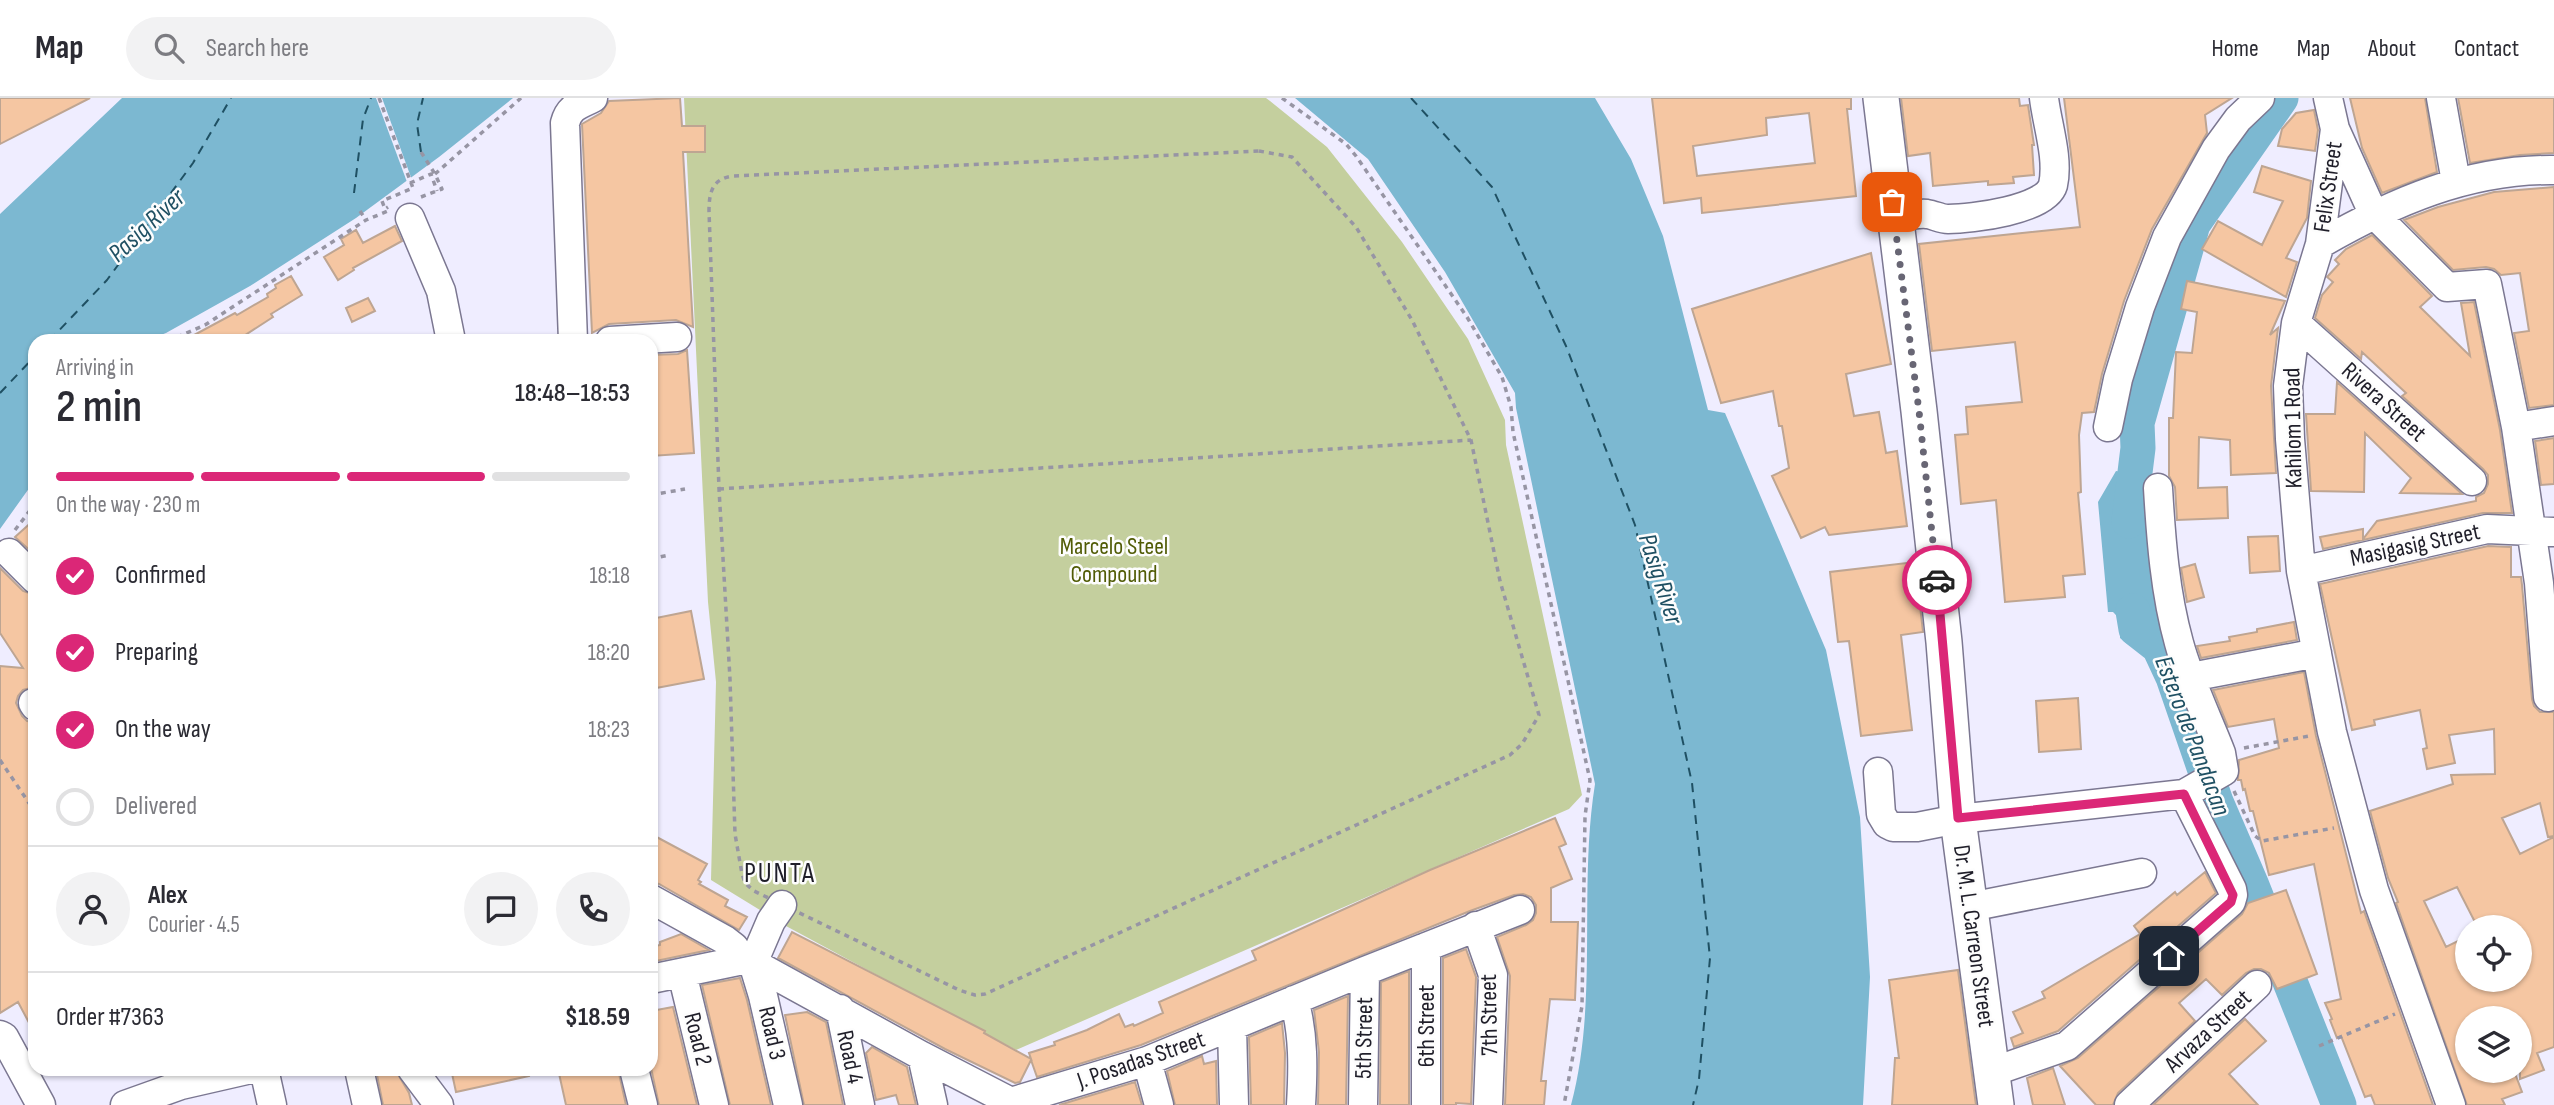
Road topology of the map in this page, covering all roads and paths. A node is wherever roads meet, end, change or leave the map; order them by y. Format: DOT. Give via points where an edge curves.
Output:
graph roads {
  1 [pos="379,98"];
  2 [pos="521,98"];
  3 [pos="593,98"];
  4 [pos="1282,98"];
  5 [pos="1881,98"];
  6 [pos="2045,98"];
  7 [pos="2260,98"];
  8 [pos="2328,98"];
  9 [pos="2441,98"];
  10 [pos="2335,129"];
  11 [pos="421,152"];
  12 [pos="2554,170"];
  13 [pos="435,174"];
  14 [pos="2456,182"];
  15 [pos="437,191"];
  16 [pos="414,208"];
  17 [pos="360,211"];
  18 [pos="2373,214"];
  19 [pos="1895,226"];
  20 [pos="2320,244"];
  21 [pos="2296,323"];
  22 [pos="184,334"];
  23 [pos="450,334"];
  24 [pos="573,334"];
  25 [pos="677,337"];
  26 [pos="658,338"];
  27 [pos="2554,421"];
  28 [pos="2108,427"];
  29 [pos="2516,427"];
  30 [pos="1471,440"];
  31 [pos="2472,481"];
  32 [pos="2158,488"];
  33 [pos="685,489"];
  34 [pos="719,489"];
  35 [pos="658,494"];
  36 [pos="28,515"];
  37 [pos="2542,531"];
  38 [pos="11,542"];
  39 [pos="669,555"];
  40 [pos="658,557"];
  41 [pos="28,568"];
  42 [pos="2301,571"];
  43 [pos="2548,629"];
  44 [pos="2316,653"];
  45 [pos="2191,677"];
  46 [pos="2548,697"];
  47 [pos="2332,732"];
  48 [pos="0,760"];
  49 [pos="1878,772"];
  50 [pos="2209,776"];
  51 [pos="28,802"];
  52 [pos="1958,818"];
  53 [pos="2357,823"];
  54 [pos="2142,873"];
  55 [pos="658,903"];
  56 [pos="782,905"];
  57 [pos="1970,907"];
  58 [pos="1520,910"];
  59 [pos="1476,926"];
  60 [pos="1426,947"];
  61 [pos="748,961"];
  62 [pos="1365,971"];
  63 [pos="682,973"];
  64 [pos="658,978"];
  65 [pos="2257,985"];
  66 [pos="1294,1000"];
  67 [pos="2416,1005"];
  68 [pos="840,1009"];
  69 [pos="1232,1027"];
  70 [pos="0,1035"];
  71 [pos="2319,1046"];
  72 [pos="922,1056"];
  73 [pos="1147,1061"];
  74 [pos="210,1076"];
  75 [pos="266,1076"];
  76 [pos="361,1076"];
  77 [pos="417,1076"];
  78 [pos="636,1076"];
  79 [pos="1994,1088"];
  80 [pos="1082,1093"];
  81 [pos="1011,1103"];
  82 [pos="41,1105"];
  83 [pos="125,1105"];
  84 [pos="272,1105"];
  85 [pos="367,1105"];
  86 [pos="439,1105"];
  87 [pos="643,1105"];
  88 [pos="714,1105"];
  89 [pos="788,1105"];
  90 [pos="860,1105"];
  91 [pos="933,1105"];
  92 [pos="1159,1105"];
  93 [pos="1234,1105"];
  94 [pos="1301,1105"];
  95 [pos="1363,1105"];
  96 [pos="1426,1105"];
  97 [pos="1488,1105"];
  98 [pos="1564,1105"];
  99 [pos="2129,1105"];
  100 [pos="2451,1105"];
  1 -- 15 [label="path" via="411,184 431,174"];
  2 -- 13 [label="path"];
  3 -- 24 [label="street" via="572,108 565,123"];
  4 -- 98 [label="path" via="1356,156 1467,317 1509,398 1590,780 1585,816 1582,1006"];
  5 -- 19 [label="main road, Dr. M. L. Carreon Street"];
  6 -- 19 [label="street" via="2053,157 2051,190 2033,204 1947,219 1927,231"];
  7 -- 28 [label="street" via="2216,149 2167,236 2140,307"];
  8 -- 10 [label="street, Felix Street"];
  9 -- 14 [label="street"];
  10 -- 18 [label="street, Felix Street"];
  10 -- 20 [label="street, Felix Street"];
  11 -- 13 [label="path"];
  12 -- 14 [label="street"];
  13 -- 15 [label="path" via="442,189"];
  14 -- 18 [label="street"];
  15 -- 16 [label="path"];
  16 -- 23 [label="street"];
  17 -- 22 [label="path" via="366,220"];
  18 -- 20 [label="street"];
  18 -- 29 [label="street" via="2447,288 2487,284"];
  19 -- 52 [label="main road, Dr. M. L. Carreon Street" via="1944,642"];
  20 -- 21 [label="street, Kahilom 1 Road"];
  21 -- 31 [label="street, Rivera Street"];
  21 -- 42 [label="street, Kahilom 1 Road" via="2288,386"];
  25 -- 26 [label="street"];
  27 -- 29 [label="street"];
  29 -- 37 [label="street"];
  30 -- 34 [label="path"];
  30 -- 34 [label="path" via="1412,320 1356,227 1292,157 1259,151 734,176 713,184 709,195"];
  30 -- 56 [label="path" via="1500,581 1539,715 1510,755 985,994 959,990"];
  32 -- 45 [label="street" via="2173,618"];
  33 -- 35 [label="path"];
  34 -- 56 [label="path" via="738,861 745,883"];
  36 -- 38 [label="path"];
  37 -- 42 [label="street, Masigasig Street" via="2487,529"];
  37 -- 43 [label="street" via="2539,583"];
  38 -- 41 [label="street"];
  39 -- 40 [label="path"];
  42 -- 44 [label="street, Kahilom 1 Road"];
  43 -- 46 [label="street"];
  44 -- 45 [label="street"];
  44 -- 47 [label="street, Kahilom 1 Road"];
  45 -- 50 [label="street"];
  47 -- 50 [label="path"];
  47 -- 53 [label="street, Kahilom 1 Road"];
  48 -- 51 [label="path"];
  49 -- 52 [label="street" via="1881,814 1887,824 1917,827"];
  50 -- 52 [label="street"];
  50 -- 53 [label="path" via="2241,803 2255,836 2262,841"];
  50 -- 79 [label="street" via="2231,902 2067,1046"];
  52 -- 57 [label="main road, Dr. M. L. Carreon Street"];
  53 -- 67 [label="street, Kahilom 1 Road" via="2375,890"];
  54 -- 57 [label="street"];
  55 -- 61 [label="street" via="725,940"];
  56 -- 61 [label="street"];
  57 -- 79 [label="main road, Dr. M. L. Carreon Street"];
  58 -- 59 [label="street, J. Posadas Street"];
  59 -- 60 [label="street, J. Posadas Street"];
  59 -- 97 [label="street, 7th Street" via="1493,975"];
  60 -- 62 [label="street, J. Posadas Street"];
  60 -- 96 [label="street, 6th Street"];
  61 -- 63 [label="street"];
  61 -- 68 [label="street, J. Posadas Street"];
  61 -- 89 [label="street, Road 3" via="763,996"];
  62 -- 66 [label="street, J. Posadas Street"];
  62 -- 95 [label="street, 5th Street"];
  63 -- 64 [label="street"];
  63 -- 88 [label="street, Road 2"];
  65 -- 99 [label="street, Arvaza Street"];
  66 -- 69 [label="street, J. Posadas Street"];
  66 -- 94 [label="street" via="1303,1066"];
  67 -- 71 [label="path"];
  67 -- 100 [label="street, Kahilom 1 Road"];
  68 -- 72 [label="street, J. Posadas Street"];
  68 -- 90 [label="street, Road 4"];
  69 -- 73 [label="street, J. Posadas Street"];
  69 -- 93 [label="street"];
  70 -- 82 [label="street"];
  72 -- 81 [label="street, J. Posadas Street"];
  72 -- 91 [label="street"];
  73 -- 80 [label="street, J. Posadas Street"];
  73 -- 92 [label="street"];
  74 -- 83 [label="street"];
  75 -- 84 [label="street"];
  76 -- 85 [label="street"];
  77 -- 86 [label="street"];
  78 -- 87 [label="street"];
  80 -- 81 [label="street, J. Posadas Street"];
}
